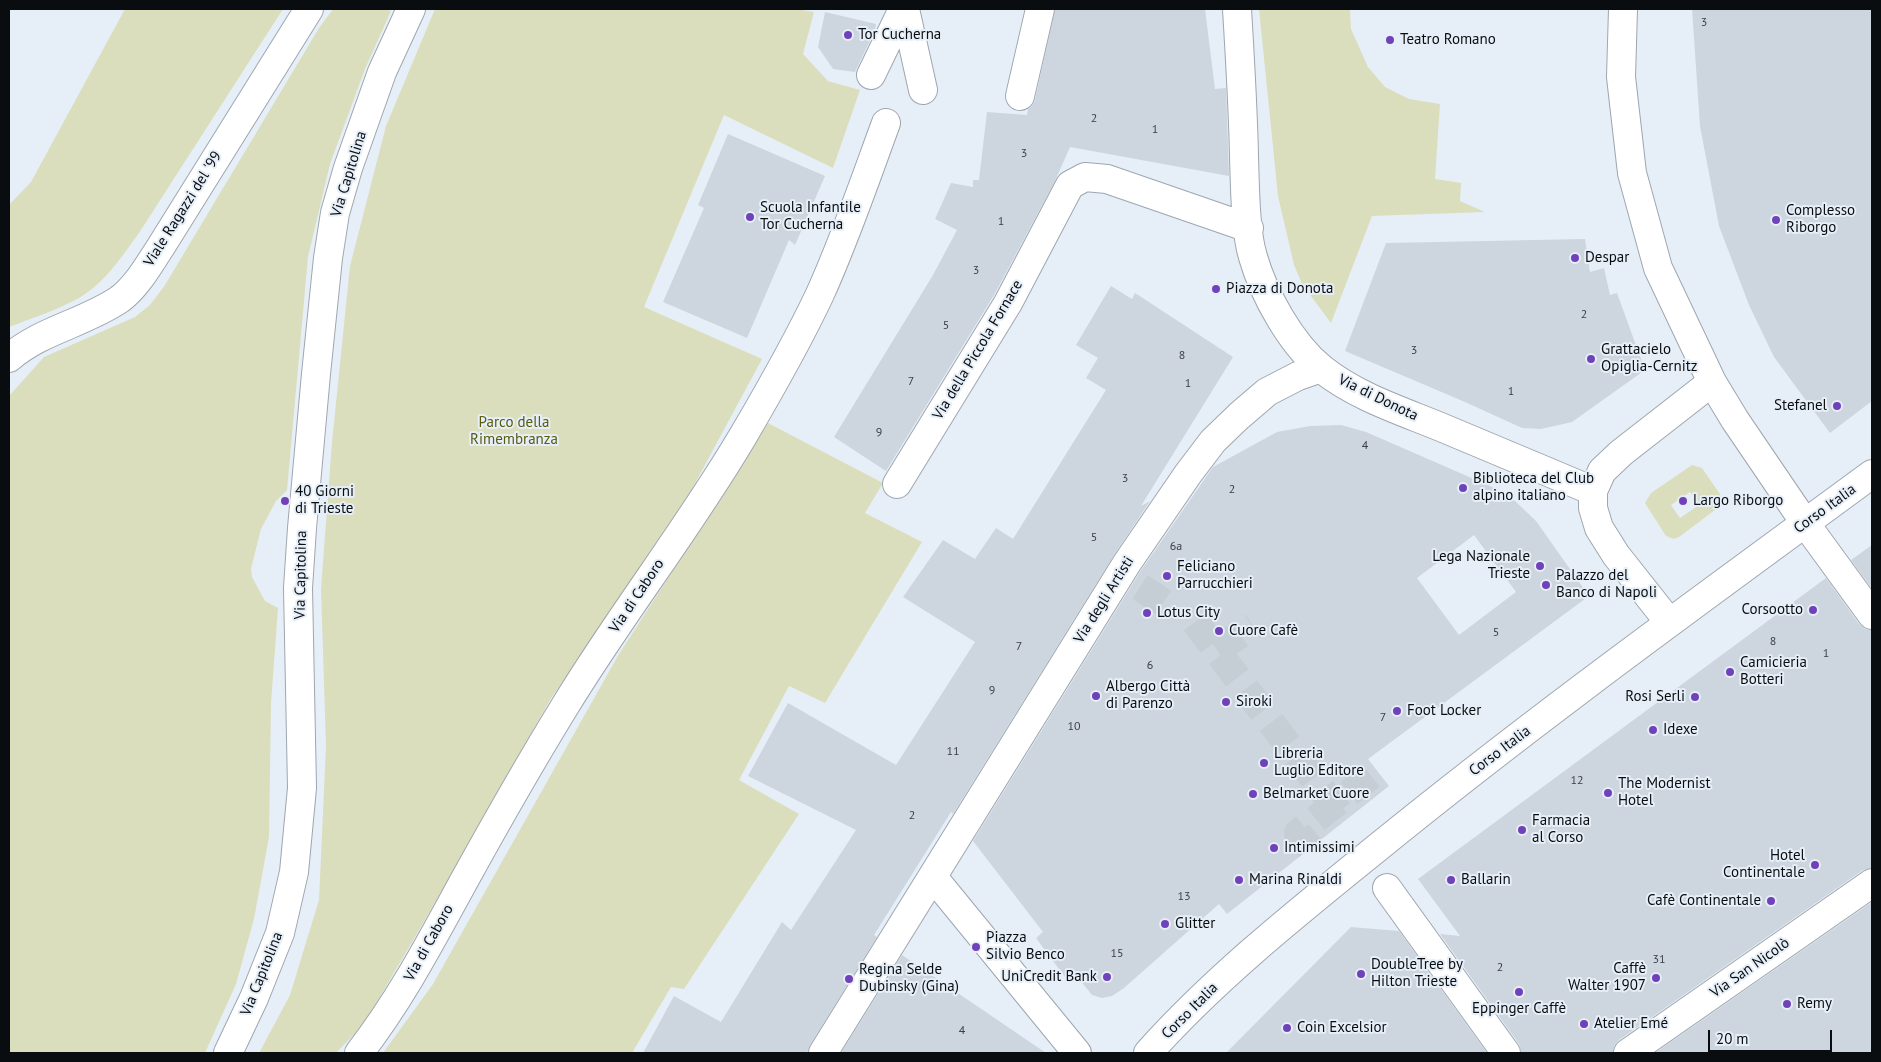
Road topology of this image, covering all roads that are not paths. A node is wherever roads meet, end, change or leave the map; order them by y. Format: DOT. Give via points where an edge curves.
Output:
graph roads {
  1 [pos="309,9"];
  2 [pos="411,9"];
  3 [pos="904,9"];
  4 [pos="1040,9"];
  5 [pos="1237,9"];
  6 [pos="1623,9"];
  7 [pos="871,75"];
  8 [pos="923,90"];
  9 [pos="1020,96"];
  10 [pos="886,123"];
  11 [pos="1249,228"];
  12 [pos="9,358"];
  13 [pos="1321,368"];
  14 [pos="1712,382"];
  15 [pos="1872,474"];
  16 [pos="897,484"];
  17 [pos="1593,491"];
  18 [pos="1805,523"];
  19 [pos="1872,615"];
  20 [pos="1669,622"];
  21 [pos="933,877"];
  22 [pos="1872,883"];
  23 [pos="1387,888"];
  24 [pos="228,1053"];
  25 [pos="359,1053"];
  26 [pos="823,1053"];
  27 [pos="1077,1053"];
  28 [pos="1148,1053"];
  29 [pos="1506,1053"];
  30 [pos="1628,1053"];
  1 -- 12 [label="street, Viale Ragazzi del '99" via="135,284 120,298 95,313 35,339"];
  2 -- 24 [label="street, Via Capitolina" via="382,72 335,213 316,374 298,588 302,788 294,872 280,933"];
  3 -- 7 [label="street"];
  3 -- 8 [label="street"];
  4 -- 9 [label="street"];
  5 -- 11 [label="street, Via di Donota"];
  6 -- 14 [label="street" via="1620,77 1632,173 1658,268"];
  10 -- 25 [label="street, Via di Caboro" via="819,295 767,394 713,485 565,705 413,974"];
  11 -- 13 [label="street, Via di Donota" via="1252,256 1277,312"];
  11 -- 16 [label="street, Via della Piccola Fornace" via="1107,179 1085,178 1070,186 1008,303"];
  13 -- 17 [label="street, Via di Donota" via="1384,404"];
  13 -- 21 [label="street, Via degli Artisti" via="1267,392 1213,441 1127,563"];
  14 -- 17 [label="street" via="1621,453 1602,471"];
  14 -- 18 [label="street"];
  15 -- 18 [label="street, Corso Italia"];
  17 -- 20 [label="street" via="1599,528"];
  18 -- 19 [label="street"];
  18 -- 20 [label="street, Corso Italia"];
  20 -- 28 [label="street, Corso Italia" via="1472,772 1335,882 1220,981"];
  21 -- 26 [label="street, Via degli Artisti"];
  21 -- 27 [label="street"];
  22 -- 30 [label="street, Via San Nicolò"];
  23 -- 29 [label="street"];
}
